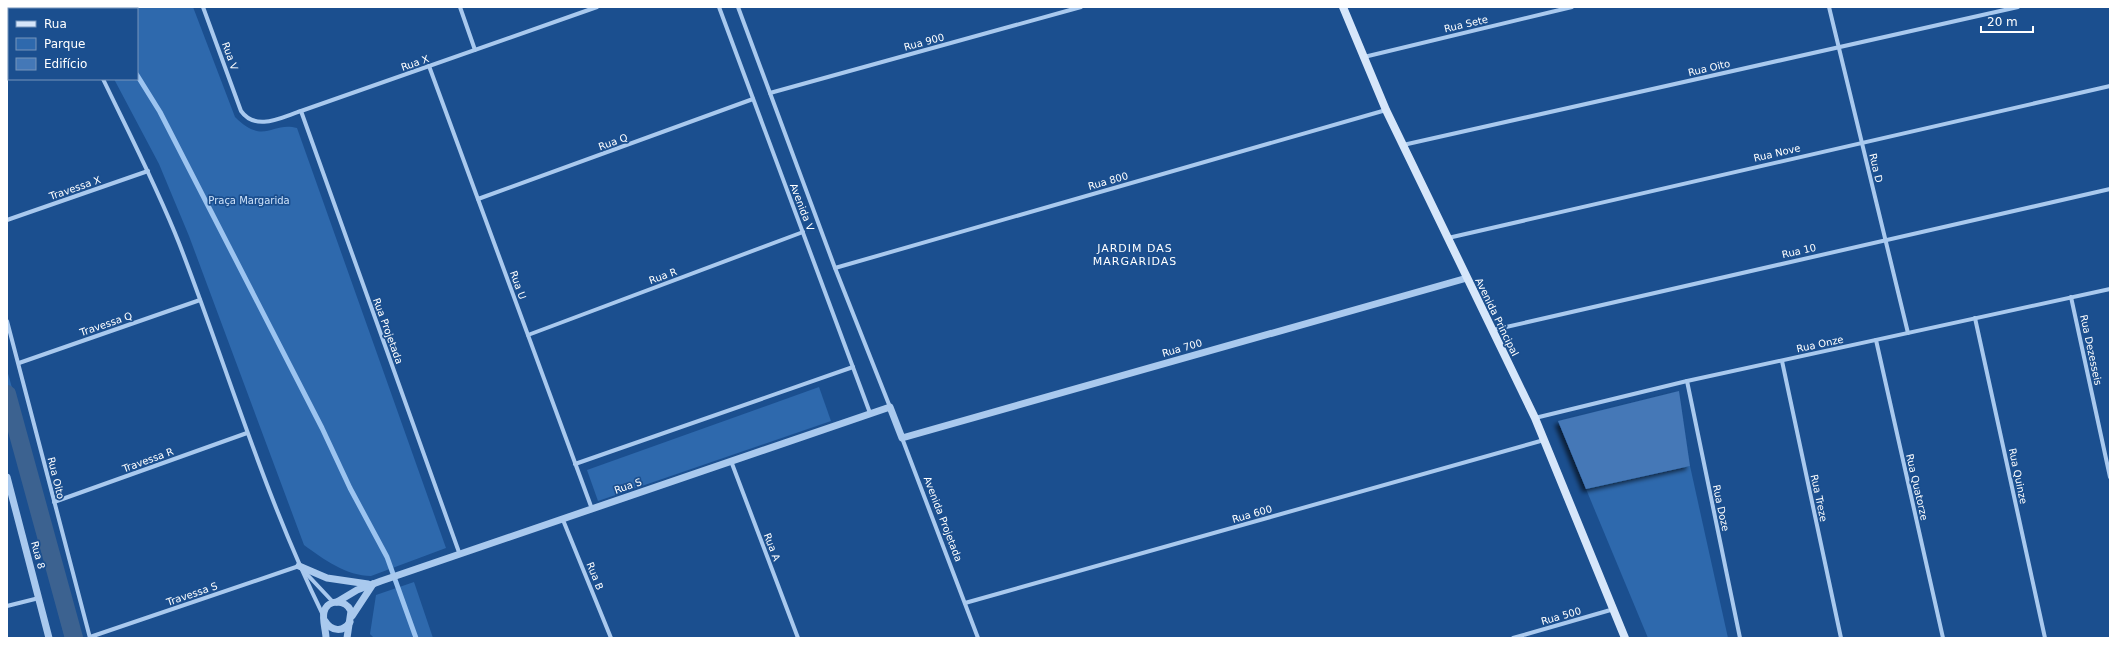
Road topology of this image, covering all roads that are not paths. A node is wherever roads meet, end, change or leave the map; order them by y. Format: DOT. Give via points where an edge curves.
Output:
graph roads {
  1 [pos="203,7"];
  2 [pos="460,7"];
  3 [pos="597,7"];
  4 [pos="719,7"];
  5 [pos="738,7"];
  6 [pos="1081,7"];
  7 [pos="1343,7"];
  8 [pos="1572,7"];
  9 [pos="1829,7"];
  10 [pos="2018,7"];
  11 [pos="1839,47"];
  12 [pos="476,50"];
  13 [pos="1364,57"];
  14 [pos="429,66"];
  15 [pos="103,80"];
  16 [pos="2110,86"];
  17 [pos="770,93"];
  18 [pos="753,99"];
  19 [pos="1386,110"];
  20 [pos="241,111"];
  21 [pos="301,111"];
  22 [pos="1861,142"];
  23 [pos="1403,145"];
  24 [pos="148,171"];
  25 [pos="2110,189"];
  26 [pos="478,199"];
  27 [pos="7,220"];
  28 [pos="803,232"];
  29 [pos="1448,238"];
  30 [pos="1884,240"];
  31 [pos="835,268"];
  32 [pos="1467,278"];
  33 [pos="2110,289"];
  34 [pos="2071,297"];
  35 [pos="200,300"];
  36 [pos="1975,318"];
  37 [pos="7,321"];
  38 [pos="1492,330"];
  39 [pos="1908,333"];
  40 [pos="528,335"];
  41 [pos="1876,340"];
  42 [pos="1782,360"];
  43 [pos="18,363"];
  44 [pos="853,366"];
  45 [pos="1687,381"];
  46 [pos="890,407"];
  47 [pos="870,413"];
  48 [pos="1535,418"];
  49 [pos="247,433"];
  50 [pos="902,438"];
  51 [pos="1544,440"];
  52 [pos="731,461"];
  53 [pos="575,464"];
  54 [pos="7,476"];
  55 [pos="2110,477"];
  56 [pos="54,502"];
  57 [pos="592,510"];
  58 [pos="563,520"];
  59 [pos="460,555"];
  60 [pos="299,566"];
  61 [pos="373,584"];
  62 [pos="39,598"];
  63 [pos="335,602"];
  64 [pos="965,603"];
  65 [pos="7,606"];
  66 [pos="1614,609"];
  67 [pos="351,618"];
  68 [pos="324,619"];
  69 [pos="49,638"];
  70 [pos="90,638"];
  71 [pos="326,638"];
  72 [pos="347,638"];
  73 [pos="611,638"];
  74 [pos="798,638"];
  75 [pos="978,638"];
  76 [pos="1513,638"];
  77 [pos="1626,638"];
  78 [pos="1740,638"];
  79 [pos="1841,638"];
  80 [pos="1943,638"];
  81 [pos="2045,638"];
  1 -- 20 [label="street, Rua V"];
  2 -- 12 [label="street"];
  3 -- 12 [label="street, Rua X"];
  4 -- 18 [label="street, Avenida V"];
  5 -- 17 [label="street, Avenida V"];
  6 -- 17 [label="street, Rua 900"];
  7 -- 13 [label="main road, Avenida Principal"];
  8 -- 13 [label="street, Rua Sete"];
  9 -- 11 [label="street, Rua D"];
  10 -- 11 [label="street, Rua Oito"];
  11 -- 22 [label="street, Rua D"];
  11 -- 23 [label="street, Rua Oito"];
  12 -- 14 [label="street, Rua X"];
  13 -- 19 [label="main road, Avenida Principal"];
  14 -- 21 [label="street, Rua X"];
  14 -- 26 [label="street, Rua U"];
  15 -- 24 [label="street"];
  16 -- 22 [label="street, Rua Nove"];
  17 -- 31 [label="street, Avenida V"];
  18 -- 26 [label="street, Rua Q"];
  18 -- 28 [label="street, Avenida V"];
  19 -- 23 [label="main road, Avenida Principal"];
  19 -- 31 [label="street, Rua 800"];
  20 -- 21 [label="street, Rua X" via="252,121 263,123"];
  21 -- 59 [label="street, Rua Projetada"];
  22 -- 29 [label="street, Rua Nove"];
  22 -- 30 [label="street, Rua D"];
  23 -- 29 [label="main road, Avenida Principal"];
  24 -- 27 [label="street, Travessa X"];
  24 -- 35 [label="street"];
  25 -- 30 [label="street, Rua 10"];
  26 -- 40 [label="street, Rua U"];
  28 -- 40 [label="street, Rua R"];
  28 -- 44 [label="street, Avenida V"];
  29 -- 32 [label="main road, Avenida Principal"];
  30 -- 38 [label="street, Rua 10"];
  30 -- 39 [label="street, Rua D"];
  31 -- 46 [label="street, Avenida V"];
  32 -- 38 [label="main road, Avenida Principal"];
  32 -- 50 [label="street, Rua 700"];
  33 -- 34 [label="street, Rua Onze"];
  34 -- 36 [label="street, Rua Onze"];
  34 -- 55 [label="street, Rua Dezesseis"];
  35 -- 43 [label="street, Travessa Q"];
  35 -- 49 [label="street"];
  36 -- 39 [label="street, Rua Onze"];
  36 -- 81 [label="street, Rua Quinze"];
  37 -- 43 [label="street, Rua Oito"];
  38 -- 48 [label="main road, Avenida Principal"];
  39 -- 41 [label="street, Rua Onze"];
  40 -- 53 [label="street, Rua U"];
  41 -- 42 [label="street, Rua Onze"];
  41 -- 80 [label="street, Rua Quatorze"];
  42 -- 45 [label="street, Rua Onze"];
  42 -- 79 [label="street, Rua Treze"];
  43 -- 56 [label="street, Rua Oito"];
  44 -- 47 [label="street, Avenida V"];
  44 -- 53 [label="street"];
  45 -- 48 [label="street, Rua Onze"];
  45 -- 78 [label="street, Rua Doze"];
  46 -- 47 [label="street, Rua S"];
  46 -- 50 [label="street, Avenida Projetada"];
  47 -- 52 [label="street, Rua S"];
  48 -- 51 [label="main road, Avenida Principal"];
  49 -- 56 [label="street, Travessa R"];
  49 -- 60 [label="street"];
  50 -- 64 [label="street, Avenida Projetada"];
  51 -- 64 [label="street, Rua 600"];
  51 -- 66 [label="main road, Avenida Principal"];
  52 -- 57 [label="street, Rua S"];
  52 -- 74 [label="street, Rua A"];
  53 -- 57 [label="street, Rua U"];
  54 -- 62 [label="street, Rua 8"];
  56 -- 70 [label="street, Rua Oito"];
  57 -- 58 [label="street, Rua S"];
  58 -- 59 [label="street, Rua S"];
  58 -- 73 [label="street, Rua B"];
  59 -- 61 [label="street, Rua S"];
  60 -- 61 [label="street" via="342,582"];
  60 -- 63 [label="street"];
  60 -- 68 [label="street"];
  60 -- 70 [label="street, Travessa S"];
  61 -- 63 [label="street, Rua S"];
  61 -- 67 [label="street"];
  62 -- 65 [label="street"];
  62 -- 69 [label="street, Rua 8"];
  63 -- 67 [label="street" via="350,607"];
  63 -- 68 [label="street" via="326,608"];
  64 -- 75 [label="street, Avenida Projetada"];
  66 -- 76 [label="street, Rua 500"];
  66 -- 77 [label="main road, Avenida Principal"];
  67 -- 68 [label="street" via="349,624 340,629 331,628"];
  67 -- 72 [label="street"];
  68 -- 71 [label="street"];
}
